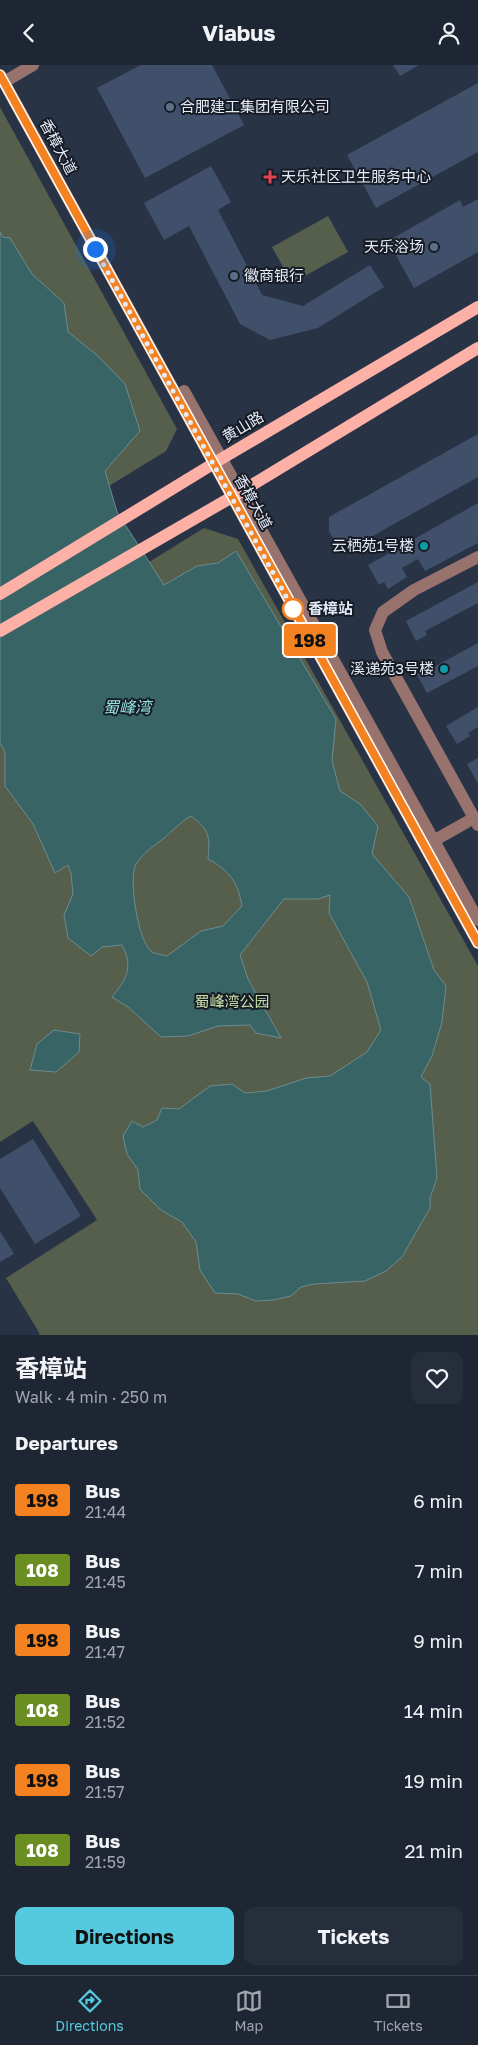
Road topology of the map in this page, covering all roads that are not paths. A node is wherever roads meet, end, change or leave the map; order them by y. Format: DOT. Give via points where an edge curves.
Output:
graph roads {
  1 [pos="1,65"];
  2 [pos="33,65"];
  3 [pos="4,78"];
  4 [pos="478,307"];
  5 [pos="478,348"];
  6 [pos="218,461"];
  7 [pos="236,495"];
  8 [pos="478,557"];
  9 [pos="0,594"];
  10 [pos="0,631"];
  11 [pos="476,822"];
  12 [pos="429,844"];
  13 [pos="478,920"];
  14 [pos="478,943"];
  1 -- 3 [label="street, 香樟大道"];
  2 -- 3 [label="street"];
  3 -- 6 [label="street, 香樟大道"];
  4 -- 6 [label="main road, 黄山路"];
  5 -- 7 [label="main road"];
  6 -- 7 [label="street, 香樟大道"];
  6 -- 9 [label="main road, 黄山路"];
  7 -- 10 [label="main road"];
  7 -- 12 [label="street, 香樟大道"];
  8 -- 11 [label="street" via="398,601 383,613 375,630 382,652"];
  11 -- 12 [label="street"];
  12 -- 13 [label="street, 香樟大道"];
  12 -- 14 [label="street, 香樟大道"];
}
